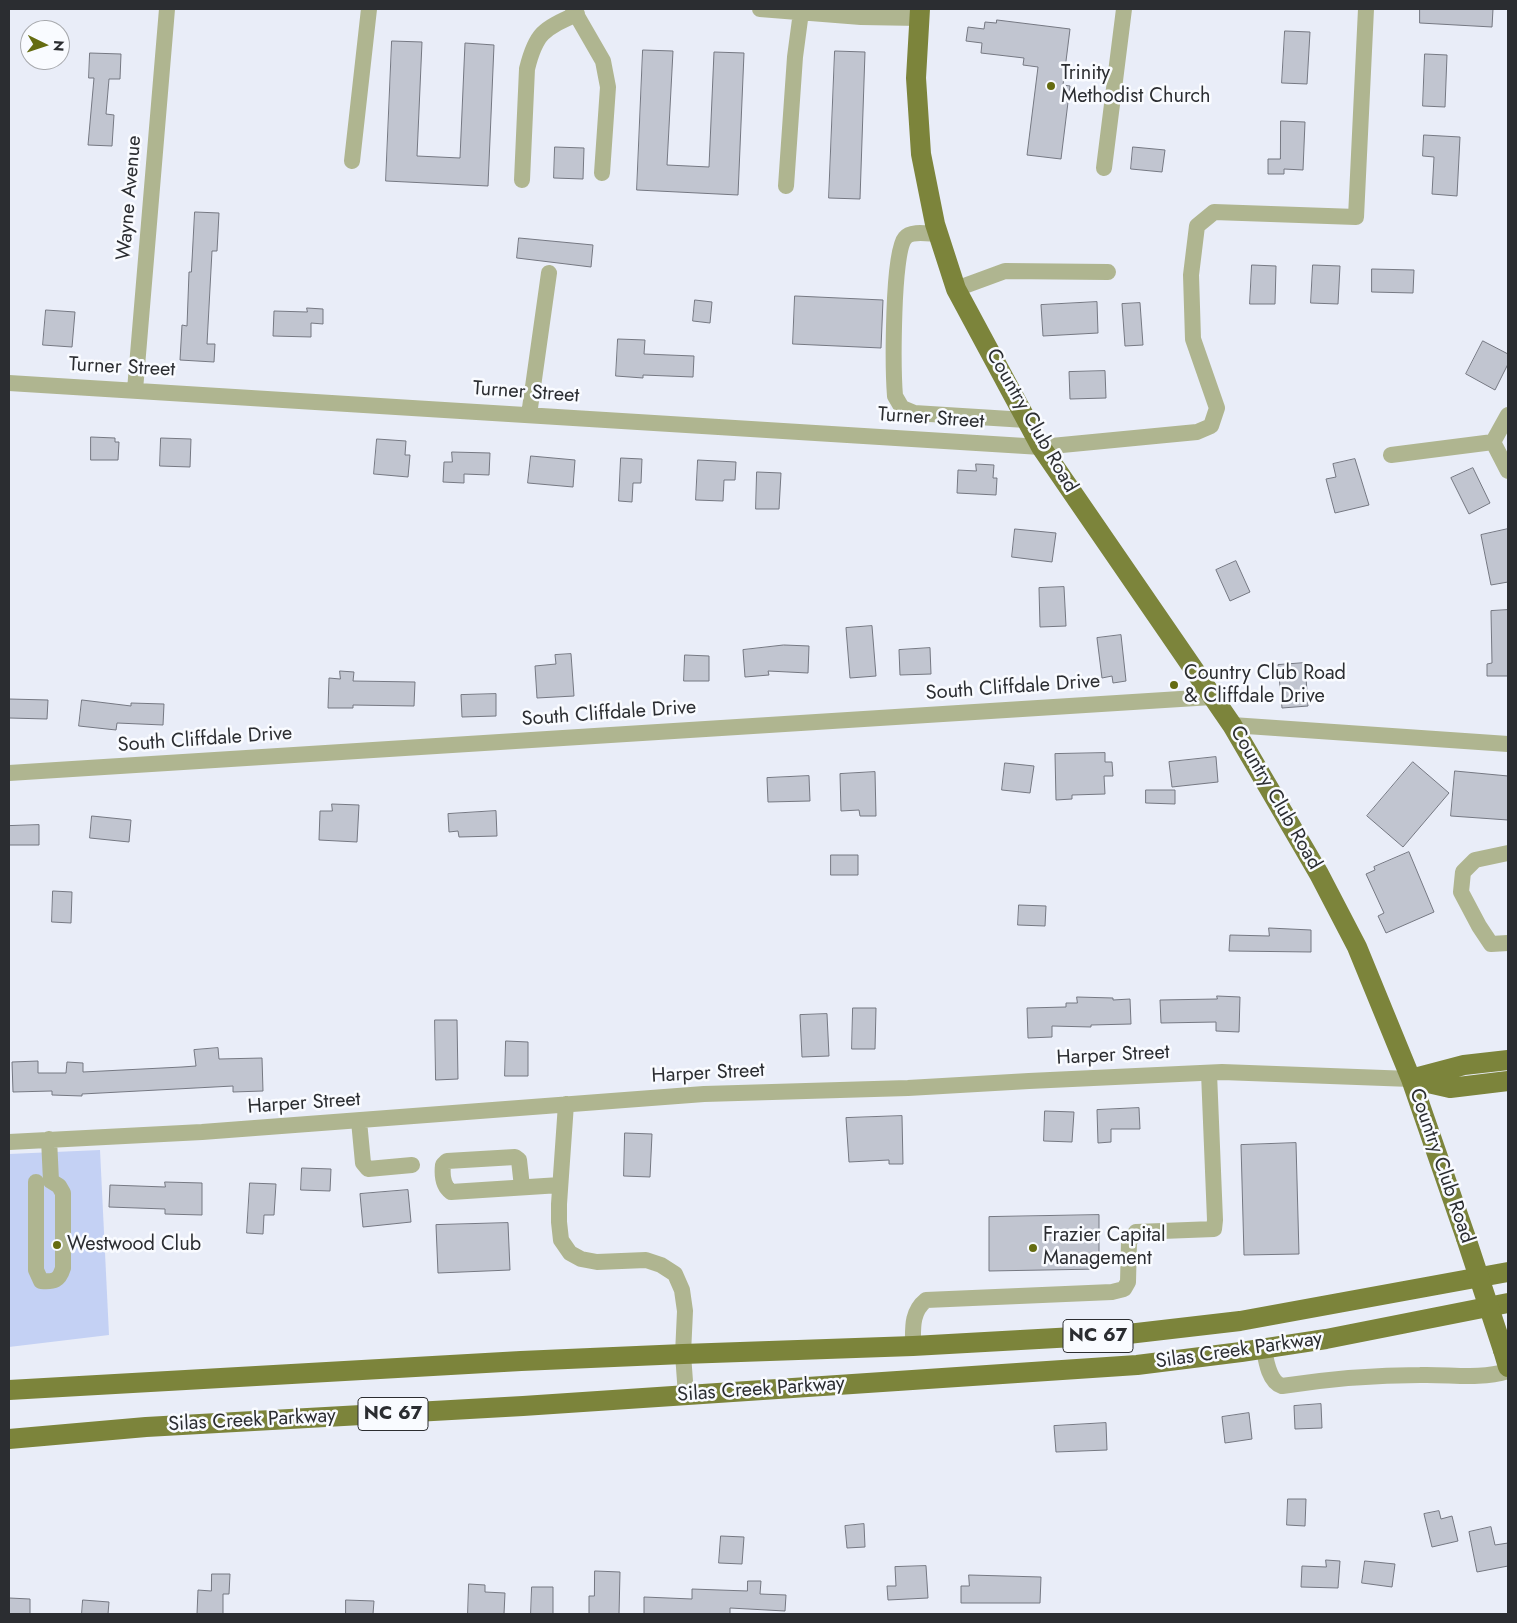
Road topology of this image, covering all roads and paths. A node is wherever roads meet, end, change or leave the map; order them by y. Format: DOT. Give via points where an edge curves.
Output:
graph roads {
  1 [pos="167,9"];
  2 [pos="368,9"];
  3 [pos="760,9"];
  4 [pos="1124,9"];
  5 [pos="1366,9"];
  6 [pos="575,12"];
  7 [pos="801,12"];
  8 [pos="920,13"];
  9 [pos="352,161"];
  10 [pos="1104,168"];
  11 [pos="602,172"];
  12 [pos="522,180"];
  13 [pos="786,186"];
  14 [pos="938,234"];
  15 [pos="1108,272"];
  16 [pos="550,273"];
  17 [pos="956,289"];
  18 [pos="9,383"];
  19 [pos="135,390"];
  20 [pos="529,415"];
  21 [pos="1508,415"];
  22 [pos="1026,420"];
  23 [pos="1492,442"];
  24 [pos="1041,447"];
  25 [pos="1390,455"];
  26 [pos="1508,471"];
  27 [pos="1212,697"];
  28 [pos="1232,725"];
  29 [pos="1508,744"];
  30 [pos="9,773"];
  31 [pos="1508,853"];
  32 [pos="1508,943"];
  33 [pos="1508,1060"];
  34 [pos="1208,1072"];
  35 [pos="1411,1079"];
  36 [pos="1508,1081"];
  37 [pos="566,1104"];
  38 [pos="359,1121"];
  39 [pos="50,1139"];
  40 [pos="9,1142"];
  41 [pos="412,1165"];
  42 [pos="36,1182"];
  43 [pos="560,1185"];
  44 [pos="522,1187"];
  45 [pos="1508,1272"];
  46 [pos="1508,1303"];
  47 [pos="913,1346"];
  48 [pos="1264,1348"];
  49 [pos="683,1354"];
  50 [pos="1506,1359"];
  51 [pos="1508,1371"];
  52 [pos="9,1390"];
  53 [pos="686,1395"];
  54 [pos="9,1439"];
  1 -- 19 [label="street, Wayne Avenue"];
  2 -- 9 [label="street"];
  3 -- 7 [label="street"];
  4 -- 10 [label="street"];
  5 -- 24 [label="street, Turner Street" via="1356,217 1214,212 1197,226 1191,275 1193,339 1217,408 1211,426 1197,432"];
  6 -- 11 [label="street" via="603,61 608,87"];
  6 -- 12 [label="street" via="540,34 535,42 528,68"];
  7 -- 8 [label="street" via="861,17"];
  7 -- 13 [label="street" via="794,57"];
  8 -- 14 [label="main road, Country Club Road" via="916,78 921,154"];
  14 -- 17 [label="main road, Country Club Road"];
  14 -- 22 [label="street" via="910,234 903,239 896,276 895,396 902,408 914,413"];
  15 -- 17 [label="street" via="1005,271"];
  16 -- 20 [label="street"];
  17 -- 22 [label="main road, Country Club Road"];
  18 -- 19 [label="street, Turner Street"];
  19 -- 20 [label="street, Turner Street"];
  20 -- 24 [label="street, Turner Street"];
  21 -- 23 [label="street"];
  22 -- 24 [label="main road, Country Club Road"];
  23 -- 25 [label="street"];
  23 -- 26 [label="street"];
  24 -- 27 [label="main road, Country Club Road"];
  27 -- 28 [label="main road, Country Club Road"];
  27 -- 30 [label="street, South Cliffdale Drive"];
  28 -- 29 [label="street"];
  28 -- 35 [label="main road, Country Club Road" via="1319,874 1357,947"];
  31 -- 32 [label="street" via="1475,860 1463,872 1461,892 1491,944"];
  33 -- 35 [label="main road" via="1464,1065"];
  34 -- 35 [label="street, Harper Street"];
  34 -- 37 [label="street, Harper Street" via="908,1088 704,1094"];
  34 -- 47 [label="street" via="1214,1229 1136,1232 1129,1242 1128,1282 1124,1290 926,1300 919,1306 913,1321"];
  35 -- 36 [label="main road" via="1450,1088"];
  35 -- 50 [label="main road, Country Club Road, bridge"];
  37 -- 38 [label="street, Harper Street"];
  37 -- 43 [label="street"];
  38 -- 39 [label="street, Harper Street"];
  38 -- 41 [label="street" via="363,1163 368,1170"];
  39 -- 40 [label="street, Harper Street"];
  39 -- 42 [label="street" via="51,1181 63,1193 63,1268 60,1278 53,1282 41,1281 36,1270"];
  43 -- 44 [label="street"];
  43 -- 49 [label="street" via="561,1240 570,1253 597,1262 646,1260 675,1274 682,1290 685,1311"];
  44 -- 44 [label="street" via="451,1192 444,1184 443,1165 447,1161 515,1157 519,1160"];
  45 -- 47 [label="main road, Silas Creek Parkway / NC 67" via="1240,1321 1128,1334"];
  46 -- 48 [label="main road, Silas Creek Parkway / NC 67"];
  47 -- 49 [label="main road, Silas Creek Parkway / NC 67"];
  48 -- 51 [label="street" via="1274,1380 1282,1386 1410,1375 1485,1377"];
  48 -- 53 [label="main road, Silas Creek Parkway / NC 67" via="1137,1365"];
  49 -- 52 [label="main road, Silas Creek Parkway / NC 67"];
  49 -- 53 [label="street"];
  53 -- 54 [label="main road, Silas Creek Parkway / NC 67" via="146,1427"];
}
